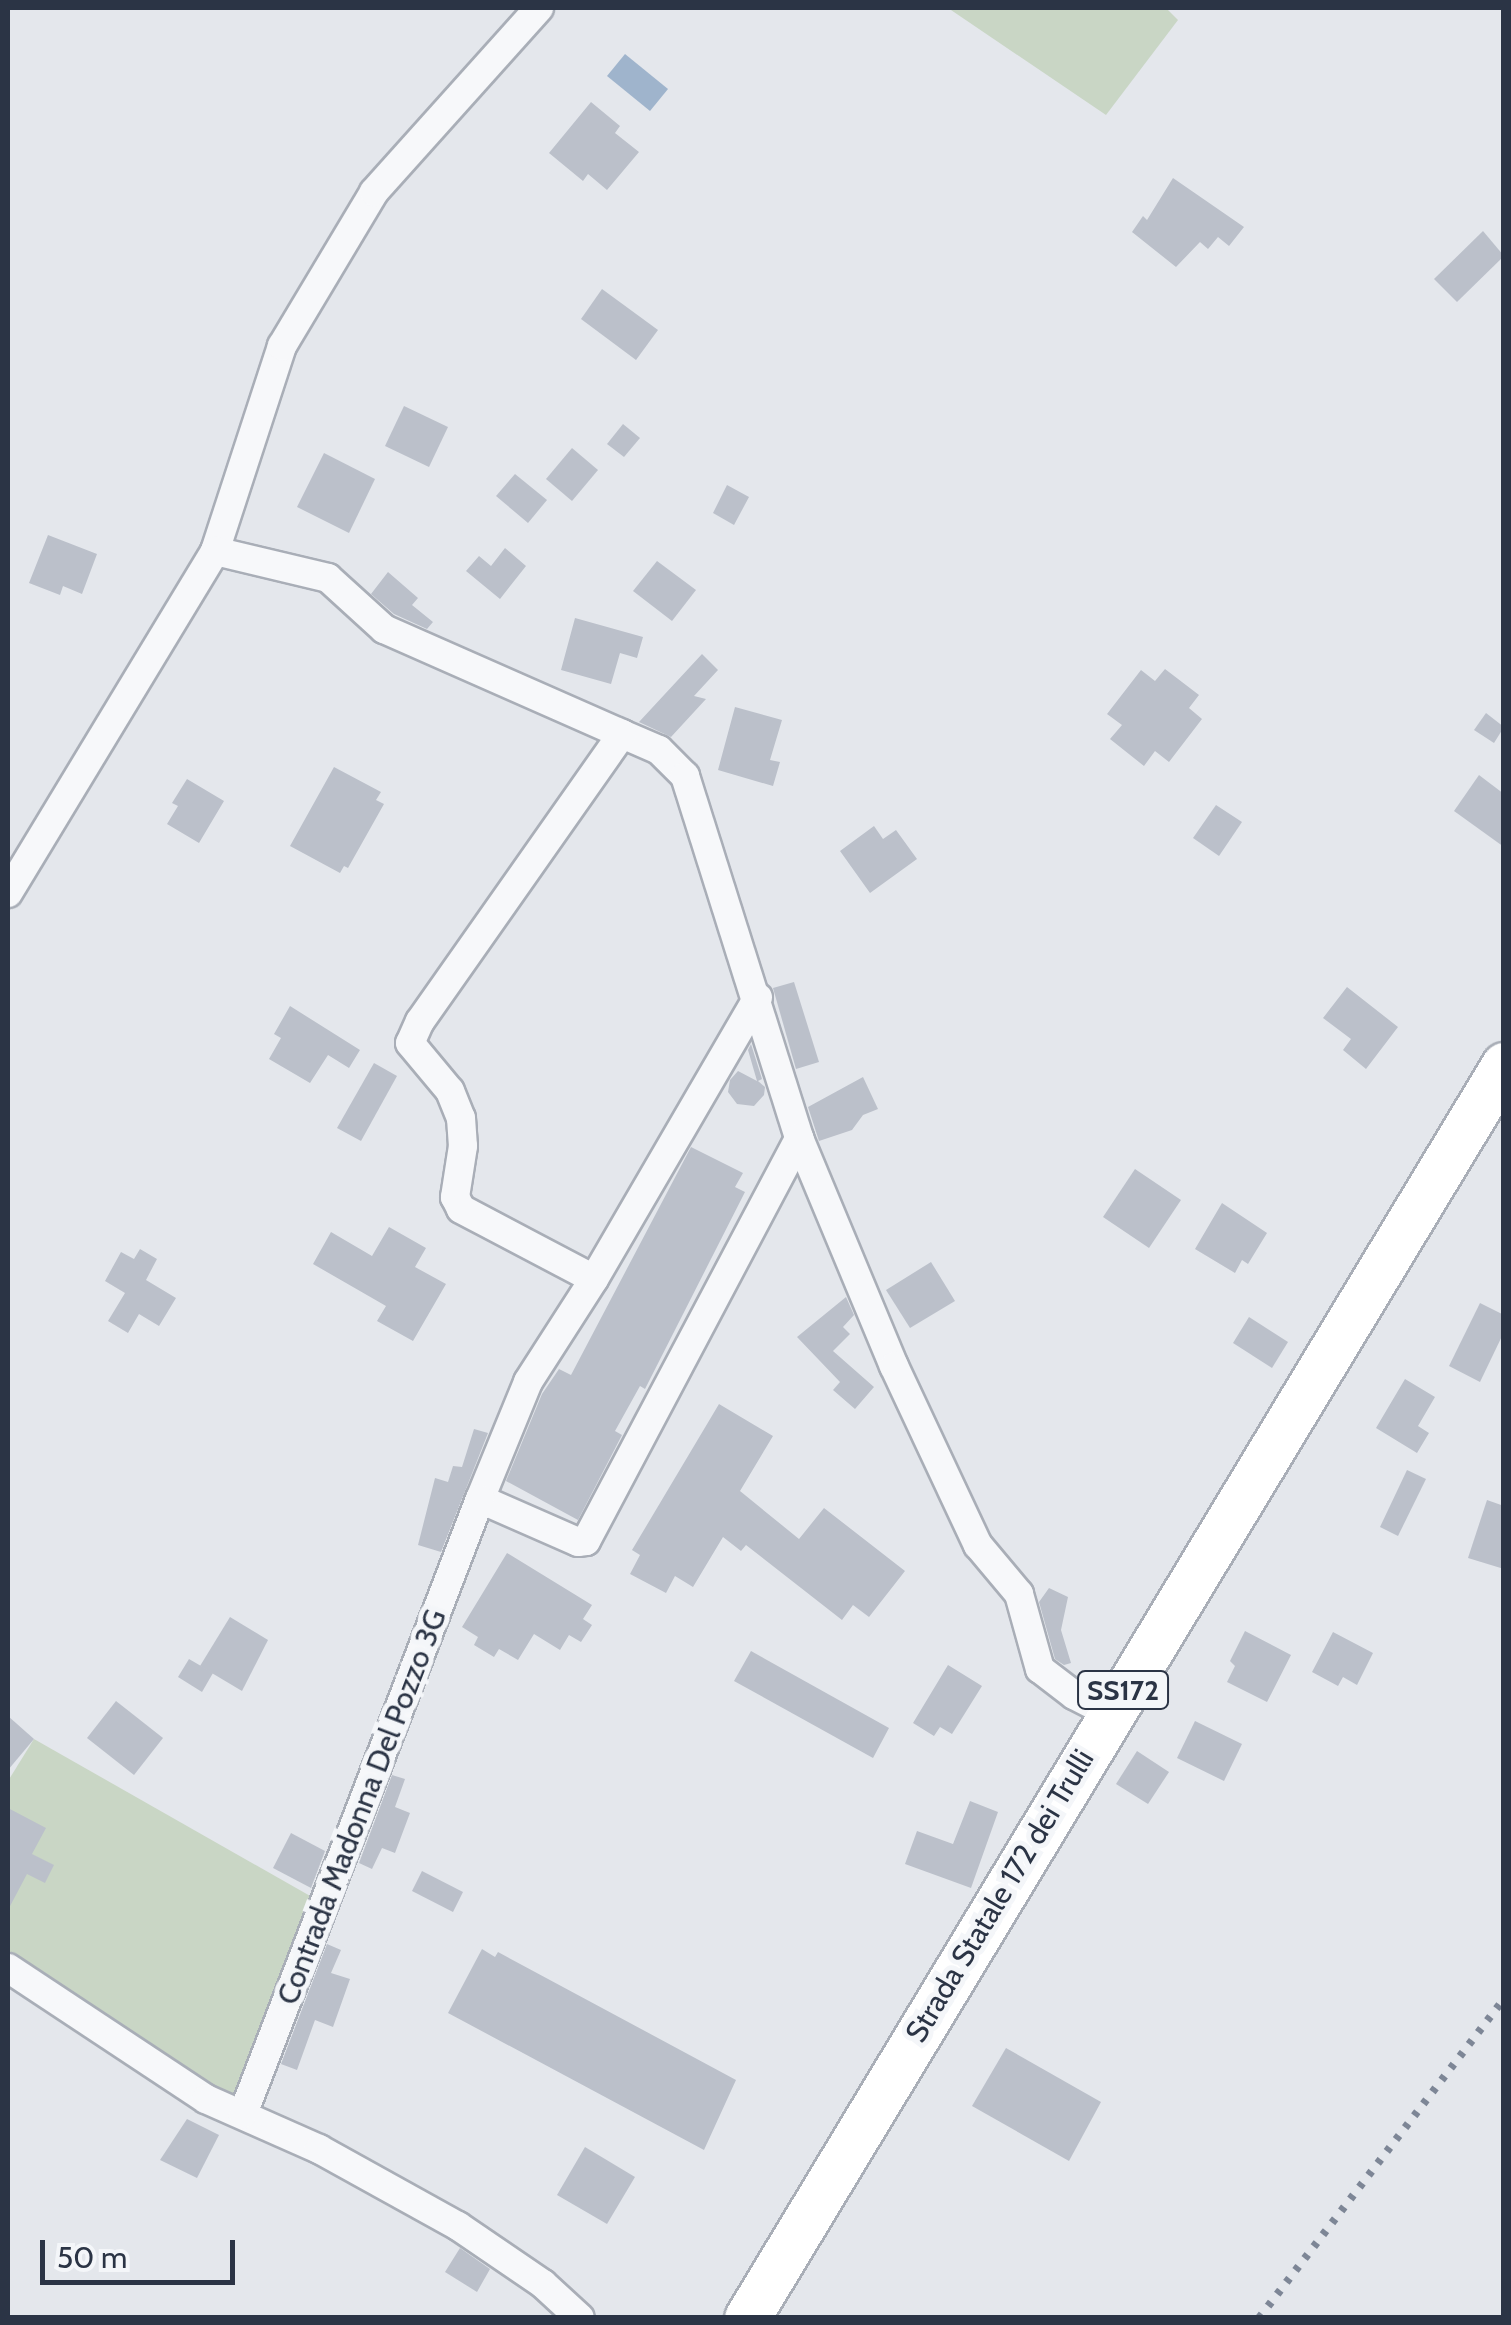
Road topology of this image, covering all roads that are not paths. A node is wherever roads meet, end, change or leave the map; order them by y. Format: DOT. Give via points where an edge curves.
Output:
graph roads {
  1 [pos="539,8"];
  2 [pos="215,551"];
  3 [pos="622,734"];
  4 [pos="8,893"];
  5 [pos="758,996"];
  6 [pos="1504,1065"];
  7 [pos="799,1138"];
  8 [pos="594,1279"];
  9 [pos="480,1500"];
  10 [pos="1109,1713"];
  11 [pos="8,1968"];
  12 [pos="243,2114"];
  13 [pos="580,2318"];
  14 [pos="747,2318"];
  1 -- 2 [label="street" via="374,192 343,243 282,346"];
  2 -- 3 [label="street" via="328,578 384,629"];
  2 -- 4 [label="street"];
  3 -- 5 [label="street" via="659,750 684,776"];
  3 -- 8 [label="street" via="410,1044 450,1091 461,1118 461,1208"];
  5 -- 7 [label="street"];
  5 -- 8 [label="street, Contrada Madonna Del Pozzo 3G"];
  6 -- 10 [label="main road, Strada Statale 172 dei Trulli / SS172"];
  7 -- 9 [label="street" via="586,1541"];
  7 -- 10 [label="street" via="978,1545 1019,1594 1040,1669"];
  8 -- 9 [label="street, Contrada Madonna Del Pozzo 3G" via="528,1382"];
  9 -- 12 [label="street, Contrada Madonna Del Pozzo 3G"];
  10 -- 14 [label="main road, Strada Statale 172 dei Trulli / SS172"];
  11 -- 12 [label="street" via="206,2098"];
  12 -- 13 [label="street" via="458,2226"];
}
